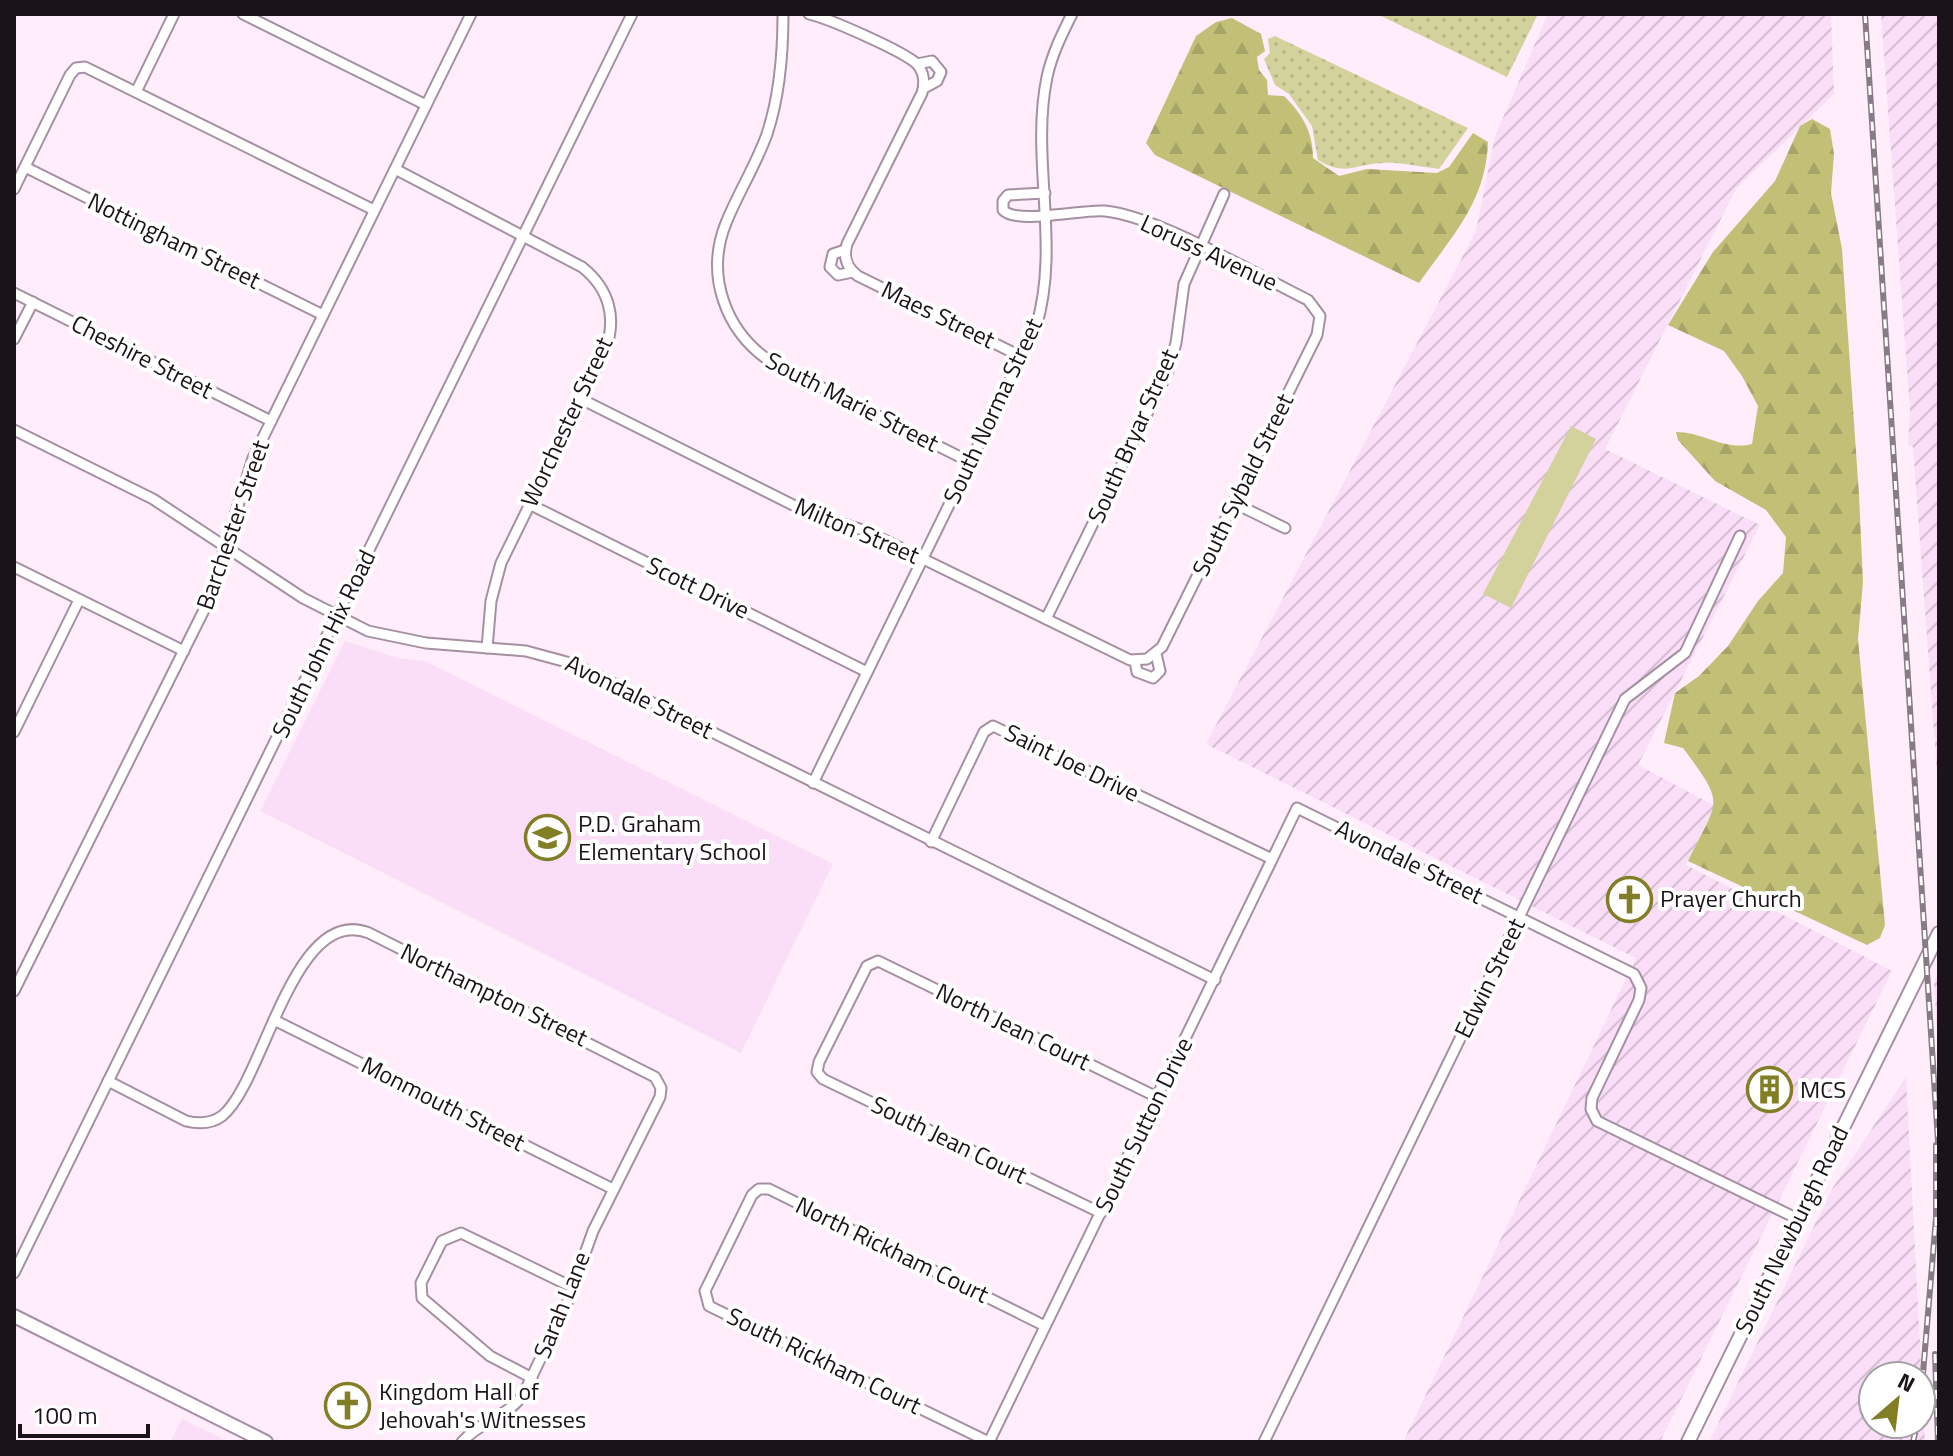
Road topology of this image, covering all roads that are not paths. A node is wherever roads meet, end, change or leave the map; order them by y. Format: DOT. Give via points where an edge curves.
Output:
graph roads {
  1 [pos="174,14"];
  2 [pos="243,14"];
  3 [pos="471,14"];
  4 [pos="632,14"];
  5 [pos="783,14"];
  6 [pos="809,14"];
  7 [pos="1072,14"];
  8 [pos="917,64"];
  9 [pos="924,88"];
  10 [pos="136,92"];
  11 [pos="426,105"];
  12 [pos="25,167"];
  13 [pos="395,169"];
  14 [pos="14,189"];
  15 [pos="1045,193"];
  16 [pos="1224,194"];
  17 [pos="374,210"];
  18 [pos="1045,215"];
  19 [pos="525,236"];
  20 [pos="1198,247"];
  21 [pos="845,250"];
  22 [pos="853,272"];
  23 [pos="14,293"];
  24 [pos="33,302"];
  25 [pos="1319,312"];
  26 [pos="323,315"];
  27 [pos="14,339"];
  28 [pos="1022,357"];
  29 [pos="581,399"];
  30 [pos="271,421"];
  31 [pos="14,430"];
  32 [pos="970,462"];
  33 [pos="1234,503"];
  34 [pos="529,504"];
  35 [pos="1285,528"];
  36 [pos="1740,536"];
  37 [pos="225,546"];
  38 [pos="923,558"];
  39 [pos="14,567"];
  40 [pos="79,600"];
  41 [pos="338,617"];
  42 [pos="1046,619"];
  43 [pos="487,648"];
  44 [pos="184,651"];
  45 [pos="1152,657"];
  46 [pos="1135,661"];
  47 [pos="867,672"];
  48 [pos="1153,678"];
  49 [pos="14,732"];
  50 [pos="813,783"];
  51 [pos="1297,808"];
  52 [pos="931,842"];
  53 [pos="1272,859"];
  54 [pos="1520,916"];
  55 [pos="1939,933"];
  56 [pos="1215,980"];
  57 [pos="14,991"];
  58 [pos="274,1020"];
  59 [pos="823,1055"];
  60 [pos="108,1081"];
  61 [pos="1157,1097"];
  62 [pos="613,1189"];
  63 [pos="1101,1213"];
  64 [pos="1798,1219"];
  65 [pos="14,1273"];
  66 [pos="574,1288"];
  67 [pos="705,1299"];
  68 [pos="14,1316"];
  69 [pos="1045,1326"];
  70 [pos="532,1378"];
  71 [pos="266,1442"];
  72 [pos="462,1442"];
  73 [pos="989,1442"];
  74 [pos="1264,1442"];
  75 [pos="1688,1442"];
  1 -- 10 [label="street"];
  2 -- 11 [label="street"];
  3 -- 11 [label="street, Barchester Street"];
  4 -- 19 [label="street, South John Hix Road"];
  5 -- 32 [label="street, South Marie Street" via="772,117 719,245 718,279 725,308 743,338 771,362"];
  6 -- 8 [label="street, Maes Street"];
  7 -- 15 [label="street, South Norma Street" via="1055,49 1045,91"];
  8 -- 9 [label="street"];
  8 -- 9 [label="street, Maes Street" via="932,61 941,72"];
  9 -- 21 [label="street, Maes Street"];
  10 -- 12 [label="street" via="85,67 76,68"];
  10 -- 17 [label="street"];
  11 -- 13 [label="street, Barchester Street"];
  12 -- 14 [label="street"];
  12 -- 26 [label="street, Nottingham Street"];
  13 -- 17 [label="street, Barchester Street"];
  13 -- 19 [label="street, Worchester Street"];
  15 -- 18 [label="street, South Norma Street"];
  15 -- 18 [label="street, Loruss Avenue" via="1010,194 1002,206 1013,217"];
  16 -- 20 [label="street, South Bryar Street"];
  17 -- 26 [label="street, Barchester Street"];
  18 -- 20 [label="street, Loruss Avenue" via="1119,213"];
  18 -- 28 [label="street, South Norma Street" via="1043,299"];
  19 -- 29 [label="street, Worchester Street" via="589,272 608,301 609,339"];
  19 -- 41 [label="street, South John Hix Road"];
  20 -- 25 [label="street, Loruss Avenue" via="1308,300"];
  20 -- 42 [label="street, South Bryar Street" via="1184,284 1168,371"];
  21 -- 22 [label="street, Maes Street"];
  21 -- 22 [label="street, Maes Street" via="833,254 830,267 838,275"];
  22 -- 28 [label="street, Maes Street"];
  23 -- 24 [label="street, Cheshire Street"];
  24 -- 27 [label="street"];
  24 -- 30 [label="street, Cheshire Street"];
  25 -- 33 [label="street, South Sybald Street" via="1317,335"];
  26 -- 30 [label="street, Barchester Street"];
  28 -- 32 [label="street, South Norma Street"];
  29 -- 34 [label="street, Worchester Street"];
  29 -- 38 [label="street, Milton Street" via="813,515 866,531"];
  30 -- 37 [label="street, Barchester Street" via="243,481"];
  31 -- 37 [label="street, Avondale Street" via="153,499"];
  32 -- 38 [label="street, South Norma Street"];
  33 -- 35 [label="street"];
  33 -- 45 [label="street, South Sybald Street"];
  34 -- 43 [label="street, Worchester Street" via="497,576"];
  34 -- 47 [label="street, Scott Drive"];
  36 -- 54 [label="street, Edwin Street" via="1685,653 1625,699"];
  37 -- 41 [label="street, Avondale Street"];
  37 -- 44 [label="street, Barchester Street" via="207,604"];
  38 -- 42 [label="street, Milton Street"];
  38 -- 47 [label="street, South Norma Street"];
  39 -- 40 [label="street"];
  40 -- 44 [label="street"];
  40 -- 49 [label="street"];
  41 -- 43 [label="street, Avondale Street" via="397,639"];
  41 -- 60 [label="street, South John Hix Road"];
  42 -- 46 [label="street, Milton Street"];
  43 -- 50 [label="street, Avondale Street" via="539,653 574,664"];
  44 -- 57 [label="street, Barchester Street"];
  45 -- 46 [label="street"];
  45 -- 48 [label="street, South Sybald Street" via="1160,671"];
  46 -- 48 [label="street, Milton Street" via="1137,672"];
  47 -- 50 [label="street, South Norma Street"];
  50 -- 52 [label="street, Avondale Street"];
  51 -- 53 [label="street, South Sutton Drive"];
  51 -- 54 [label="street, Avondale Street"];
  52 -- 53 [label="street, Saint Joe Drive" via="984,732 993,726"];
  52 -- 56 [label="street, Avondale Street"];
  53 -- 56 [label="street, South Sutton Drive"];
  54 -- 64 [label="street, Avondale Street" via="1629,970 1639,981 1639,1000 1592,1098 1597,1121"];
  54 -- 74 [label="street, Edwin Street"];
  55 -- 64 [label="main road, South Newburgh Road"];
  56 -- 61 [label="street, South Sutton Drive"];
  58 -- 60 [label="street" via="232,1105 217,1119 186,1121"];
  58 -- 62 [label="street, Monmouth Street"];
  58 -- 62 [label="street, Northampton Street" via="323,939 345,929 369,933 616,1055 650,1073 660,1084 660,1097"];
  59 -- 61 [label="street, North Jean Court" via="869,964 881,963"];
  59 -- 63 [label="street, South Jean Court" via="817,1072 823,1079"];
  60 -- 65 [label="street, South John Hix Road"];
  61 -- 63 [label="street, South Sutton Drive"];
  62 -- 66 [label="street, Sarah Lane"];
  63 -- 69 [label="street, South Sutton Drive"];
  64 -- 75 [label="main road, South Newburgh Road"];
  66 -- 70 [label="street, Sarah Lane"];
  66 -- 70 [label="street" via="461,1233 442,1241 421,1283 424,1301 490,1356"];
  67 -- 69 [label="street, North Rickham Court" via="755,1192 769,1189"];
  67 -- 73 [label="street, South Rickham Court" via="712,1308"];
  68 -- 71 [label="main road"];
  69 -- 73 [label="street, South Sutton Drive"];
  70 -- 72 [label="street, Sarah Lane" via="514,1406 479,1425"];
}
